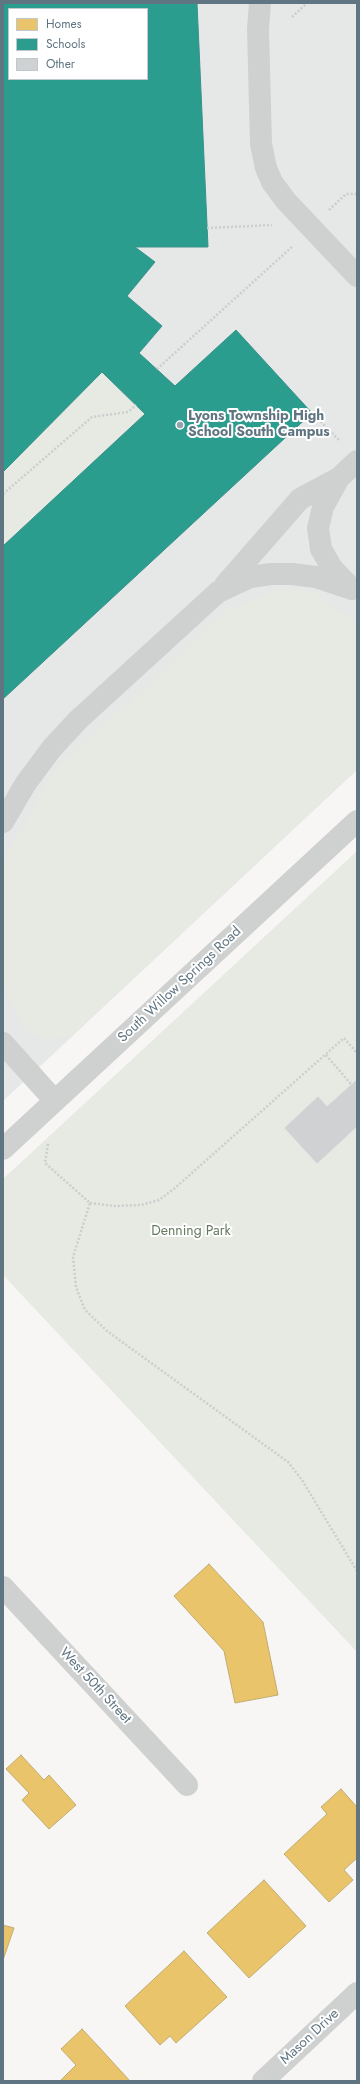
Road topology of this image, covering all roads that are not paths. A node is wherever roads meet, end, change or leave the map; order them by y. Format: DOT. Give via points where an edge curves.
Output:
graph roads {
  1 [pos="260,3"];
  2 [pos="357,276"];
  3 [pos="357,462"];
  4 [pos="339,478"];
  5 [pos="218,592"];
  6 [pos="354,592"];
  7 [pos="357,821"];
  8 [pos="3,822"];
  9 [pos="3,1043"];
  10 [pos="55,1101"];
  11 [pos="3,1149"];
  12 [pos="3,1587"];
  13 [pos="187,1785"];
  14 [pos="357,1993"];
  15 [pos="262,2081"];
  1 -- 2 [label="street" via="259,101 261,144 266,168 272,182 286,201"];
  3 -- 4 [label="street"];
  4 -- 5 [label="street" via="300,499"];
  4 -- 6 [label="street" via="323,507 318,528 321,549 332,568"];
  5 -- 6 [label="street" via="250,577 292,574 316,577"];
  5 -- 8 [label="street" via="62,737 26,783"];
  7 -- 10 [label="street, South Willow Springs Road"];
  9 -- 10 [label="street"];
  10 -- 11 [label="street, South Willow Springs Road"];
  12 -- 13 [label="street, West 50th Street"];
  14 -- 15 [label="street, Mason Drive"];
}
